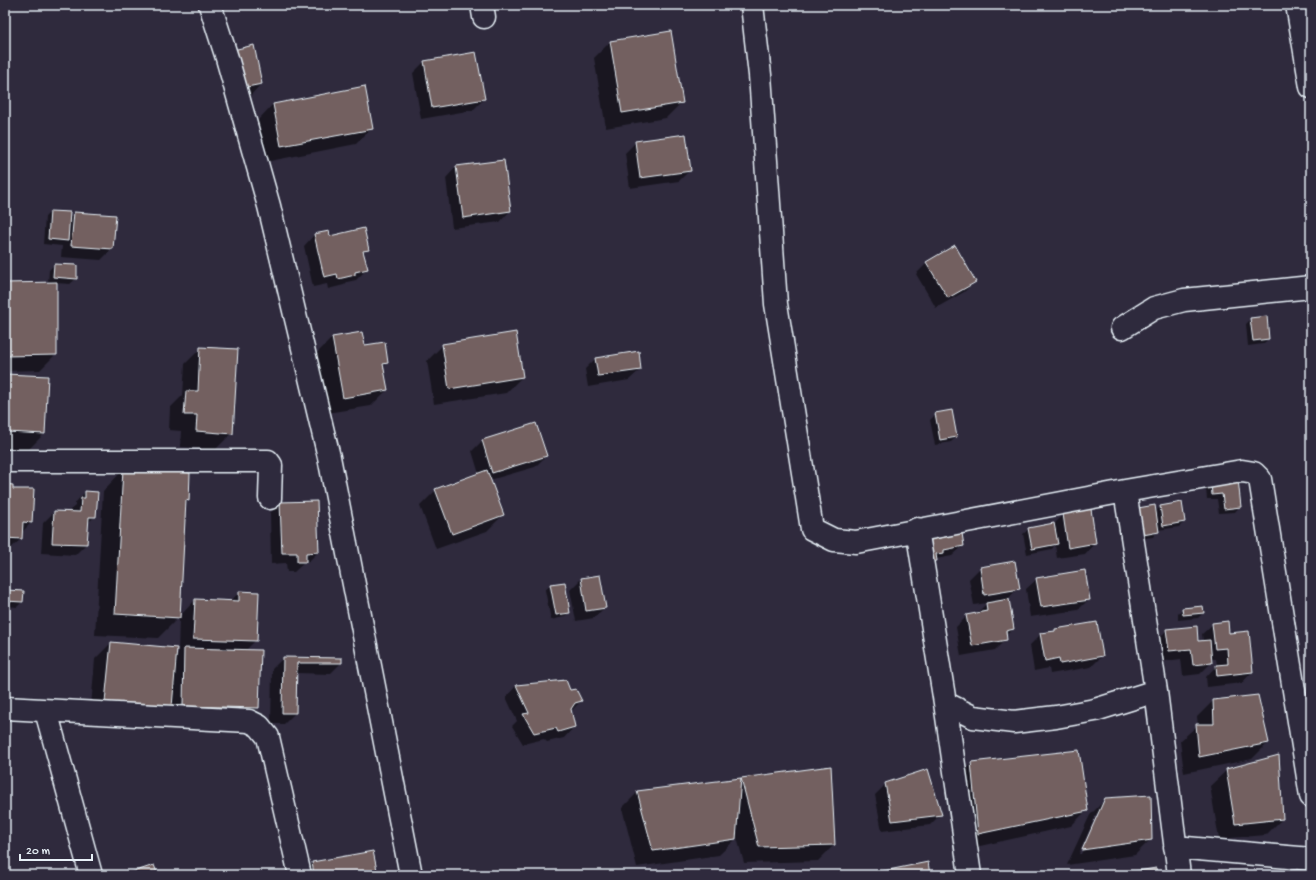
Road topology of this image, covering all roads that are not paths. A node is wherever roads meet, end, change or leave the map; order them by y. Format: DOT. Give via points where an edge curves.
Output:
graph roads {
  1 [pos="210,5"];
  2 [pos="752,5"];
  3 [pos="1297,5"];
  4 [pos="1311,87"];
  5 [pos="1311,287"];
  6 [pos="1122,328"];
  7 [pos="5,461"];
  8 [pos="1125,491"];
  9 [pos="270,498"];
  10 [pos="916,530"];
  11 [pos="1156,691"];
  12 [pos="945,703"];
  13 [pos="5,708"];
  14 [pos="46,711"];
  15 [pos="1311,796"];
  16 [pos="1175,847"];
  17 [pos="1311,859"];
  18 [pos="91,875"];
  19 [pos="300,875"];
  20 [pos="411,875"];
  21 [pos="970,875"];
  22 [pos="1179,875"];
  1 -- 20 [label="street" via="269,206 329,457"];
  2 -- 10 [label="street" via="760,75 776,304 812,529 834,540 856,542"];
  3 -- 4 [label="street"];
  5 -- 6 [label="street" via="1184,300 1154,308"];
  7 -- 9 [label="street" via="268,461 271,464"];
  8 -- 10 [label="street"];
  8 -- 11 [label="street"];
  8 -- 15 [label="street" via="1242,471 1254,473 1260,479"];
  10 -- 12 [label="street"];
  11 -- 12 [label="street" via="1095,710 1056,718 1014,722 973,717"];
  11 -- 16 [label="street"];
  12 -- 21 [label="street"];
  13 -- 14 [label="street"];
  14 -- 18 [label="street"];
  14 -- 19 [label="street" via="249,721 259,726 268,737"];
  16 -- 17 [label="street"];
  16 -- 22 [label="street"];
}
